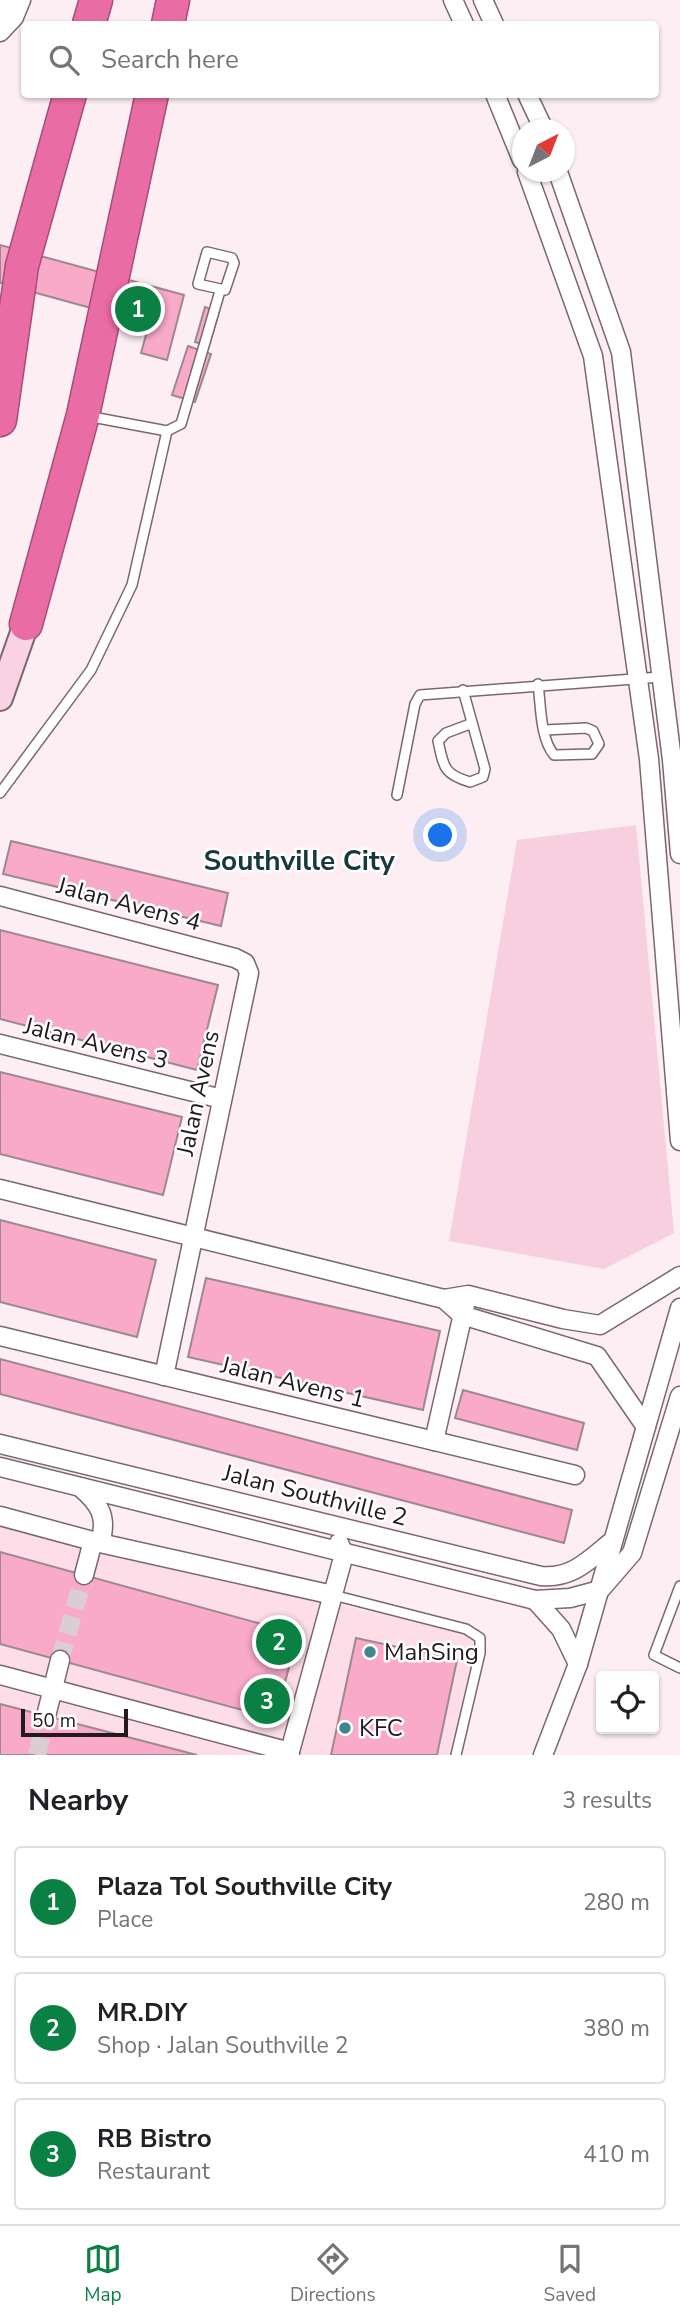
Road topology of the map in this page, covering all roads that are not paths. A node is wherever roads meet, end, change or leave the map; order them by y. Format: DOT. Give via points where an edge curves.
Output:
graph roads {
  1 [pos="6,0"];
  2 [pos="21,0"];
  3 [pos="96,0"];
  4 [pos="173,0"];
  5 [pos="453,0"];
  6 [pos="483,0"];
  7 [pos="0,11"];
  8 [pos="90,21"];
  9 [pos="169,21"];
  10 [pos="463,21"];
  11 [pos="493,21"];
  12 [pos="0,32"];
  13 [pos="69,98"];
  14 [pos="151,98"];
  15 [pos="497,98"];
  16 [pos="529,98"];
  17 [pos="539,119"];
  18 [pos="512,134"];
  19 [pos="531,182"];
  20 [pos="562,182"];
  21 [pos="220,291"];
  22 [pos="621,352"];
  23 [pos="593,356"];
  24 [pos="83,415"];
  25 [pos="0,420"];
  26 [pos="167,432"];
  27 [pos="26,624"];
  28 [pos="635,677"];
  29 [pos="660,677"];
  30 [pos="538,684"];
  31 [pos="463,690"];
  32 [pos="0,698"];
  33 [pos="470,724"];
  34 [pos="545,730"];
  35 [pos="0,793"];
  36 [pos="397,795"];
  37 [pos="680,854"];
  38 [pos="0,895"];
  39 [pos="245,963"];
  40 [pos="0,1044"];
  41 [pos="222,1099"];
  42 [pos="680,1141"];
  43 [pos="0,1189"];
  44 [pos="193,1235"];
  45 [pos="680,1276"];
  46 [pos="468,1295"];
  47 [pos="444,1299"];
  48 [pos="513,1306"];
  49 [pos="680,1308"];
  50 [pos="462,1315"];
  51 [pos="563,1320"];
  52 [pos="508,1329"];
  53 [pos="0,1336"];
  54 [pos="559,1343"];
  55 [pos="164,1376"];
  56 [pos="680,1396"];
  57 [pos="646,1427"];
  58 [pos="434,1441"];
  59 [pos="0,1444"];
  60 [pos="0,1467"];
  61 [pos="575,1475"];
  62 [pos="77,1485"];
  63 [pos="0,1516"];
  64 [pos="331,1524"];
  65 [pos="97,1542"];
  66 [pos="610,1543"];
  67 [pos="344,1554"];
  68 [pos="84,1575"];
  69 [pos="680,1586"];
  70 [pos="600,1590"];
  71 [pos="333,1595"];
  72 [pos="535,1600"];
  73 [pos="60,1660"];
  74 [pos="578,1664"];
  75 [pos="680,1668"];
  76 [pos="0,1675"];
  77 [pos="54,1689"];
  78 [pos="46,1716"];
  79 [pos="290,1754"];
  80 [pos="456,1755"];
  81 [pos="543,1755"];
  1 -- 7 [label="street"];
  2 -- 12 [label="street"];
  3 -- 8 [label="highway"];
  4 -- 9 [label="highway"];
  5 -- 10 [label="street"];
  6 -- 11 [label="street"];
  13 -- 25 [label="highway" via="22,266"];
  14 -- 24 [label="highway"];
  15 -- 18 [label="street"];
  16 -- 17 [label="street"];
  19 -- 23 [label="street"];
  20 -- 22 [label="street"];
  21 -- 21 [label="lane" via="198,284 207,252 229,256 234,263 228,286"];
  21 -- 26 [label="lane" via="181,424"];
  22 -- 23 [label="street"];
  22 -- 29 [label="street"];
  23 -- 28 [label="street"];
  24 -- 26 [label="lane"];
  24 -- 27 [label="highway"];
  26 -- 35 [label="lane" via="132,585 91,670"];
  27 -- 32 [label="main road"];
  28 -- 29 [label="lane"];
  28 -- 30 [label="lane"];
  28 -- 42 [label="street" via="649,759"];
  29 -- 37 [label="street"];
  30 -- 31 [label="lane"];
  30 -- 34 [label="lane"];
  31 -- 33 [label="lane"];
  31 -- 36 [label="lane" via="420,695"];
  33 -- 33 [label="lane" via="485,769 483,777 470,782 447,772 438,741"];
  34 -- 34 [label="lane" via="586,728 593,731 599,744 592,754 554,755"];
  38 -- 39 [label="street, Jalan Avens 4"];
  39 -- 41 [label="street, Jalan Avens" via="250,973"];
  40 -- 41 [label="street, Jalan Avens 3"];
  41 -- 44 [label="street, Jalan Avens"];
  43 -- 44 [label="street"];
  44 -- 47 [label="street"];
  44 -- 55 [label="street, Jalan Avens"];
  45 -- 51 [label="street" via="600,1325"];
  46 -- 47 [label="street"];
  46 -- 48 [label="street"];
  46 -- 50 [label="street"];
  47 -- 50 [label="street"];
  48 -- 51 [label="street"];
  48 -- 52 [label="street"];
  49 -- 57 [label="street"];
  50 -- 52 [label="street"];
  50 -- 58 [label="street"];
  51 -- 54 [label="street"];
  52 -- 54 [label="street"];
  53 -- 55 [label="street, Jalan Avens 1"];
  54 -- 57 [label="street" via="597,1356"];
  55 -- 58 [label="street, Jalan Avens 1"];
  56 -- 70 [label="street" via="632,1553"];
  57 -- 66 [label="street"];
  58 -- 61 [label="street, Jalan Avens 1"];
  59 -- 64 [label="street, Jalan Southville 2"];
  60 -- 62 [label="street, Jalan Southville 2"];
  62 -- 65 [label="street" via="96,1501 105,1517"];
  62 -- 67 [label="street, Jalan Southville 2"];
  63 -- 65 [label="street"];
  64 -- 66 [label="street, Jalan Southville 2" via="556,1578 572,1573"];
  64 -- 67 [label="street"];
  65 -- 68 [label="street"];
  65 -- 71 [label="street"];
  66 -- 70 [label="street"];
  67 -- 71 [label="street"];
  67 -- 72 [label="street, Jalan Southville 2"];
  69 -- 75 [label="lane" via="654,1656"];
  70 -- 72 [label="street, Jalan Southville 2"];
  70 -- 74 [label="street"];
  71 -- 79 [label="street"];
  71 -- 80 [label="lane" via="466,1629 480,1638"];
  72 -- 74 [label="street" via="562,1629"];
  73 -- 77 [label="street"];
  74 -- 81 [label="street"];
  76 -- 77 [label="street"];
  77 -- 78 [label="street"];
  77 -- 79 [label="street"];
}
